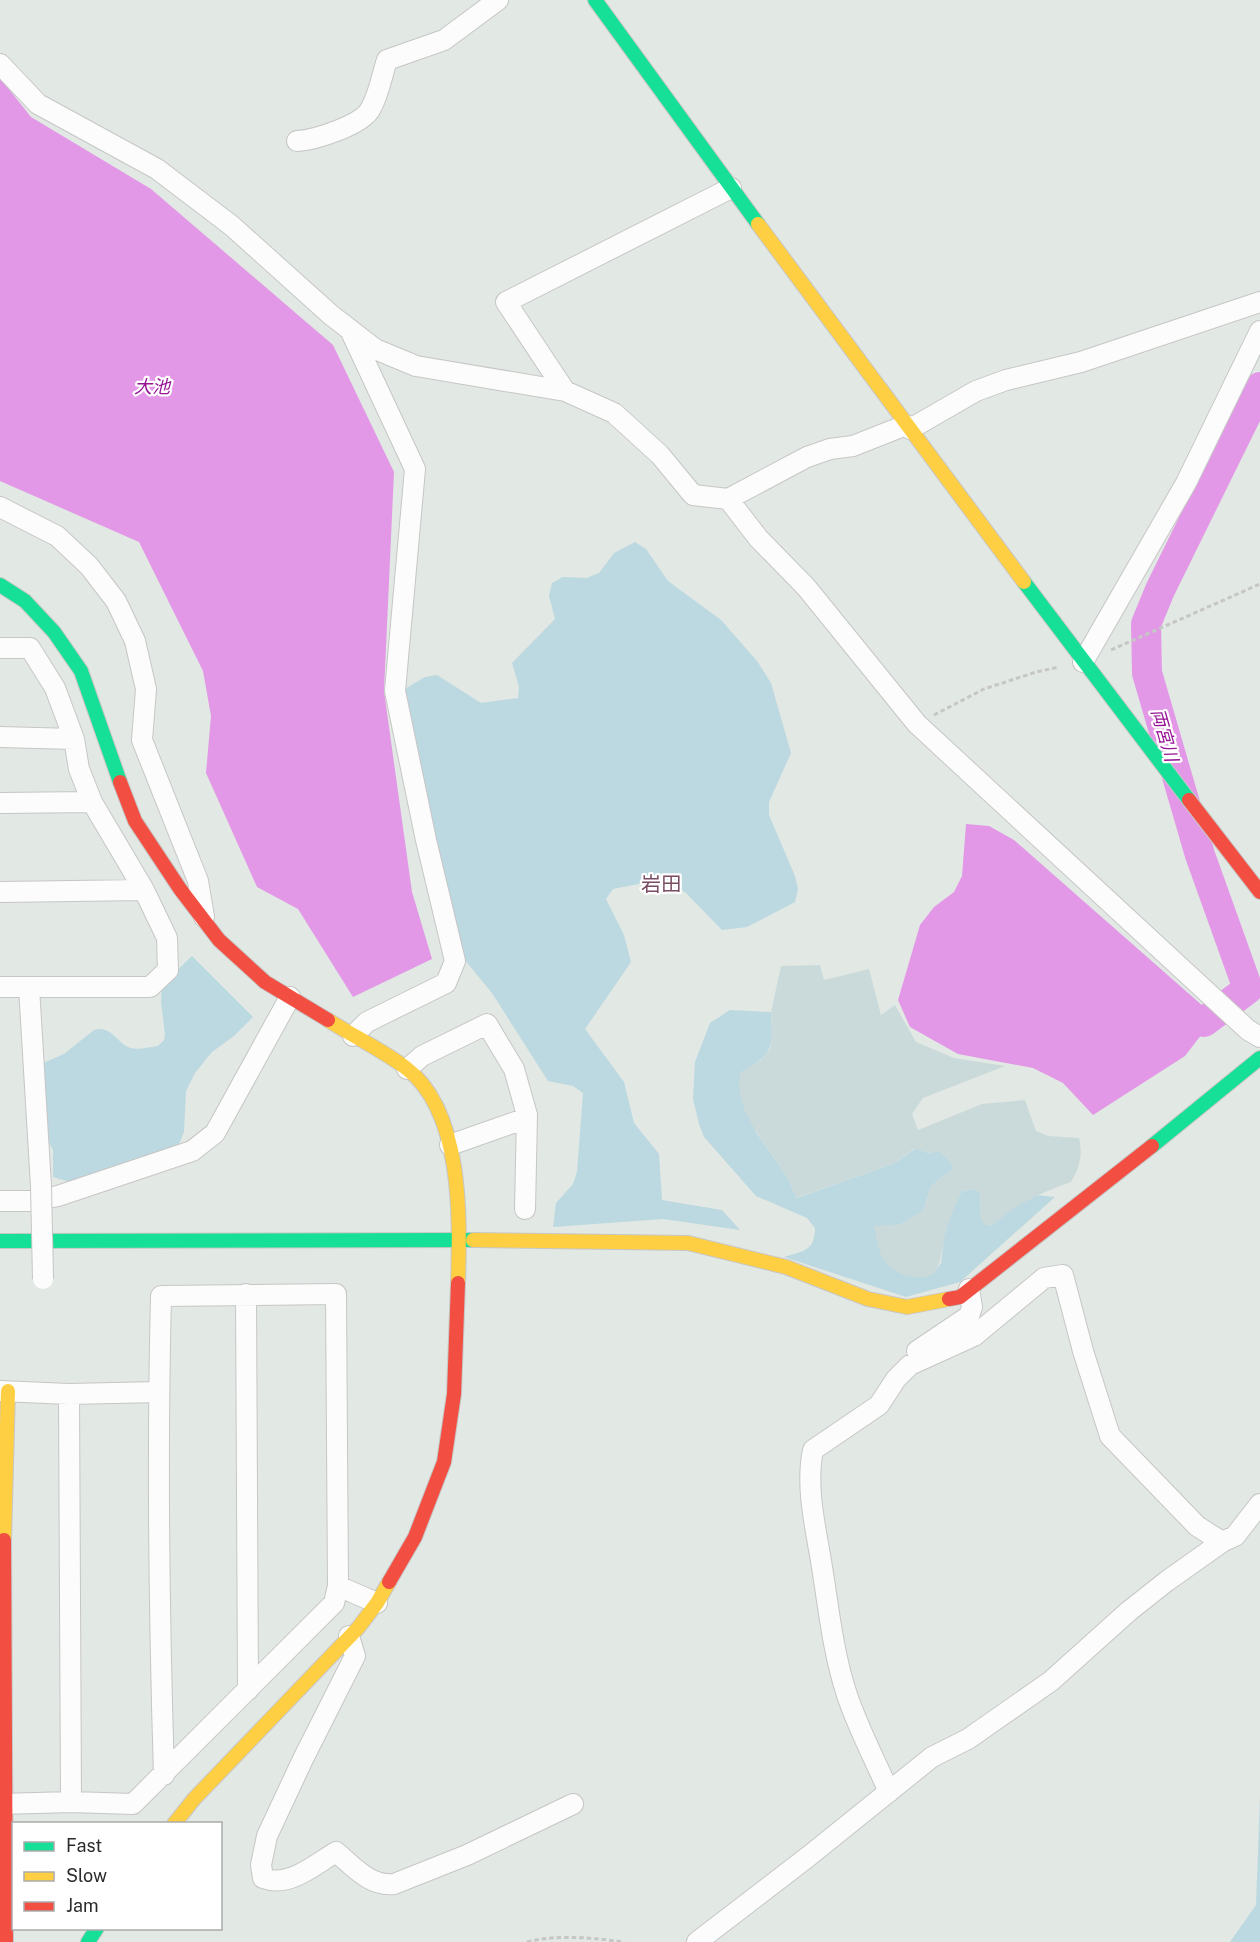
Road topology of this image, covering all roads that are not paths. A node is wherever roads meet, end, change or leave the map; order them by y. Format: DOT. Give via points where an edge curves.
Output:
graph roads {
  1 [pos="498,0"];
  2 [pos="595,0"];
  3 [pos="0,64"];
  4 [pos="297,141"];
  5 [pos="731,188"];
  6 [pos="1260,302"];
  7 [pos="350,330"];
  8 [pos="1260,331"];
  9 [pos="565,391"];
  10 [pos="908,427"];
  11 [pos="728,499"];
  12 [pos="0,507"];
  13 [pos="0,585"];
  14 [pos="0,648"];
  15 [pos="1083,662"];
  16 [pos="0,738"];
  17 [pos="74,738"];
  18 [pos="92,802"];
  19 [pos="0,803"];
  20 [pos="144,890"];
  21 [pos="1260,891"];
  22 [pos="0,892"];
  23 [pos="205,922"];
  24 [pos="0,987"];
  25 [pos="29,987"];
  26 [pos="290,997"];
  27 [pos="353,1036"];
  28 [pos="1260,1037"];
  29 [pos="1260,1058"];
  30 [pos="407,1070"];
  31 [pos="527,1118"];
  32 [pos="450,1145"];
  33 [pos="0,1201"];
  34 [pos="525,1209"];
  35 [pos="459,1240"];
  36 [pos="0,1241"];
  37 [pos="43,1279"];
  38 [pos="969,1289"];
  39 [pos="246,1294"];
  40 [pos="904,1371"];
  41 [pos="4,1391"];
  42 [pos="159,1392"];
  43 [pos="69,1394"];
  44 [pos="1260,1504"];
  45 [pos="1222,1542"];
  46 [pos="338,1586"];
  47 [pos="376,1603"];
  48 [pos="349,1636"];
  49 [pos="2,1680"];
  50 [pos="248,1690"];
  51 [pos="164,1775"];
  52 [pos="890,1792"];
  53 [pos="71,1802"];
  54 [pos="2,1804"];
  55 [pos="573,1804"];
  56 [pos="176,1822"];
  57 [pos="97,1930"];
  58 [pos="6,1942"];
  59 [pos="88,1942"];
  60 [pos="697,1942"];
  1 -- 4 [label="street" via="444,40 387,60 371,111 347,128 310,141"];
  2 -- 5 [label="street"];
  3 -- 7 [label="street" via="38,104 156,169 232,226"];
  5 -- 9 [label="street" via="506,302"];
  5 -- 10 [label="street"];
  6 -- 10 [label="street" via="1081,362 1006,380"];
  7 -- 9 [label="street" via="375,349 416,366"];
  7 -- 27 [label="street" via="415,469 395,691 455,961 446,983 367,1022"];
  8 -- 15 [label="street" via="1186,483"];
  9 -- 11 [label="street" via="614,413 660,455 693,495"];
  10 -- 11 [label="street" via="807,457"];
  10 -- 15 [label="street"];
  11 -- 28 [label="street" via="759,539 806,586 917,724"];
  12 -- 23 [label="street" via="57,536 89,566 116,601 135,641 146,689 142,740 198,881"];
  13 -- 23 [label="street" via="25,601 54,632 81,671 135,821"];
  14 -- 17 [label="street" via="30,648 55,688"];
  15 -- 21 [label="street"];
  16 -- 17 [label="street"];
  17 -- 18 [label="street" via="78,768"];
  18 -- 19 [label="street"];
  18 -- 20 [label="street"];
  20 -- 22 [label="street"];
  20 -- 25 [label="street" via="167,938 168,970 150,987"];
  23 -- 26 [label="street" via="265,982"];
  24 -- 25 [label="street"];
  25 -- 37 [label="street, bridge"];
  26 -- 27 [label="street"];
  26 -- 33 [label="street" via="215,1133 192,1151 58,1196"];
  27 -- 30 [label="street"];
  29 -- 38 [label="street" via="1100,1189"];
  30 -- 31 [label="street" via="422,1056 488,1024 514,1069"];
  30 -- 32 [label="street" via="428,1092"];
  31 -- 32 [label="street"];
  31 -- 34 [label="street"];
  32 -- 35 [label="street"];
  35 -- 36 [label="street"];
  35 -- 38 [label="street" via="688,1243 786,1267 868,1299 907,1307 960,1297"];
  35 -- 47 [label="street" via="454,1394 444,1462 415,1537"];
  38 -- 40 [label="street" via="969,1316 906,1358"];
  39 -- 42 [label="street" via="161,1296"];
  39 -- 46 [label="street" via="336,1294"];
  39 -- 50 [label="street"];
  40 -- 45 [label="street" via="974,1336 1044,1278 1063,1275 1110,1436 1197,1526"];
  40 -- 52 [label="street" via="879,1405 813,1450 810,1462 812,1507 838,1663 857,1722"];
  41 -- 43 [label="street"];
  41 -- 49 [label="street"];
  42 -- 43 [label="street"];
  42 -- 51 [label="street"];
  43 -- 53 [label="street"];
  44 -- 45 [label="street" via="1235,1536"];
  45 -- 52 [label="street" via="1129,1611 1051,1682 968,1739 932,1757"];
  46 -- 47 [label="street"];
  46 -- 50 [label="street" via="334,1603"];
  47 -- 48 [label="street"];
  48 -- 55 [label="street" via="355,1656 267,1836 261,1865 263,1878 284,1881 336,1852 373,1882 394,1884 467,1855"];
  48 -- 56 [label="street"];
  49 -- 54 [label="street"];
  50 -- 51 [label="street"];
  51 -- 53 [label="street" via="133,1804"];
  52 -- 60 [label="street"];
  53 -- 54 [label="street"];
  54 -- 58 [label="street"];
  57 -- 59 [label="street"];
}
